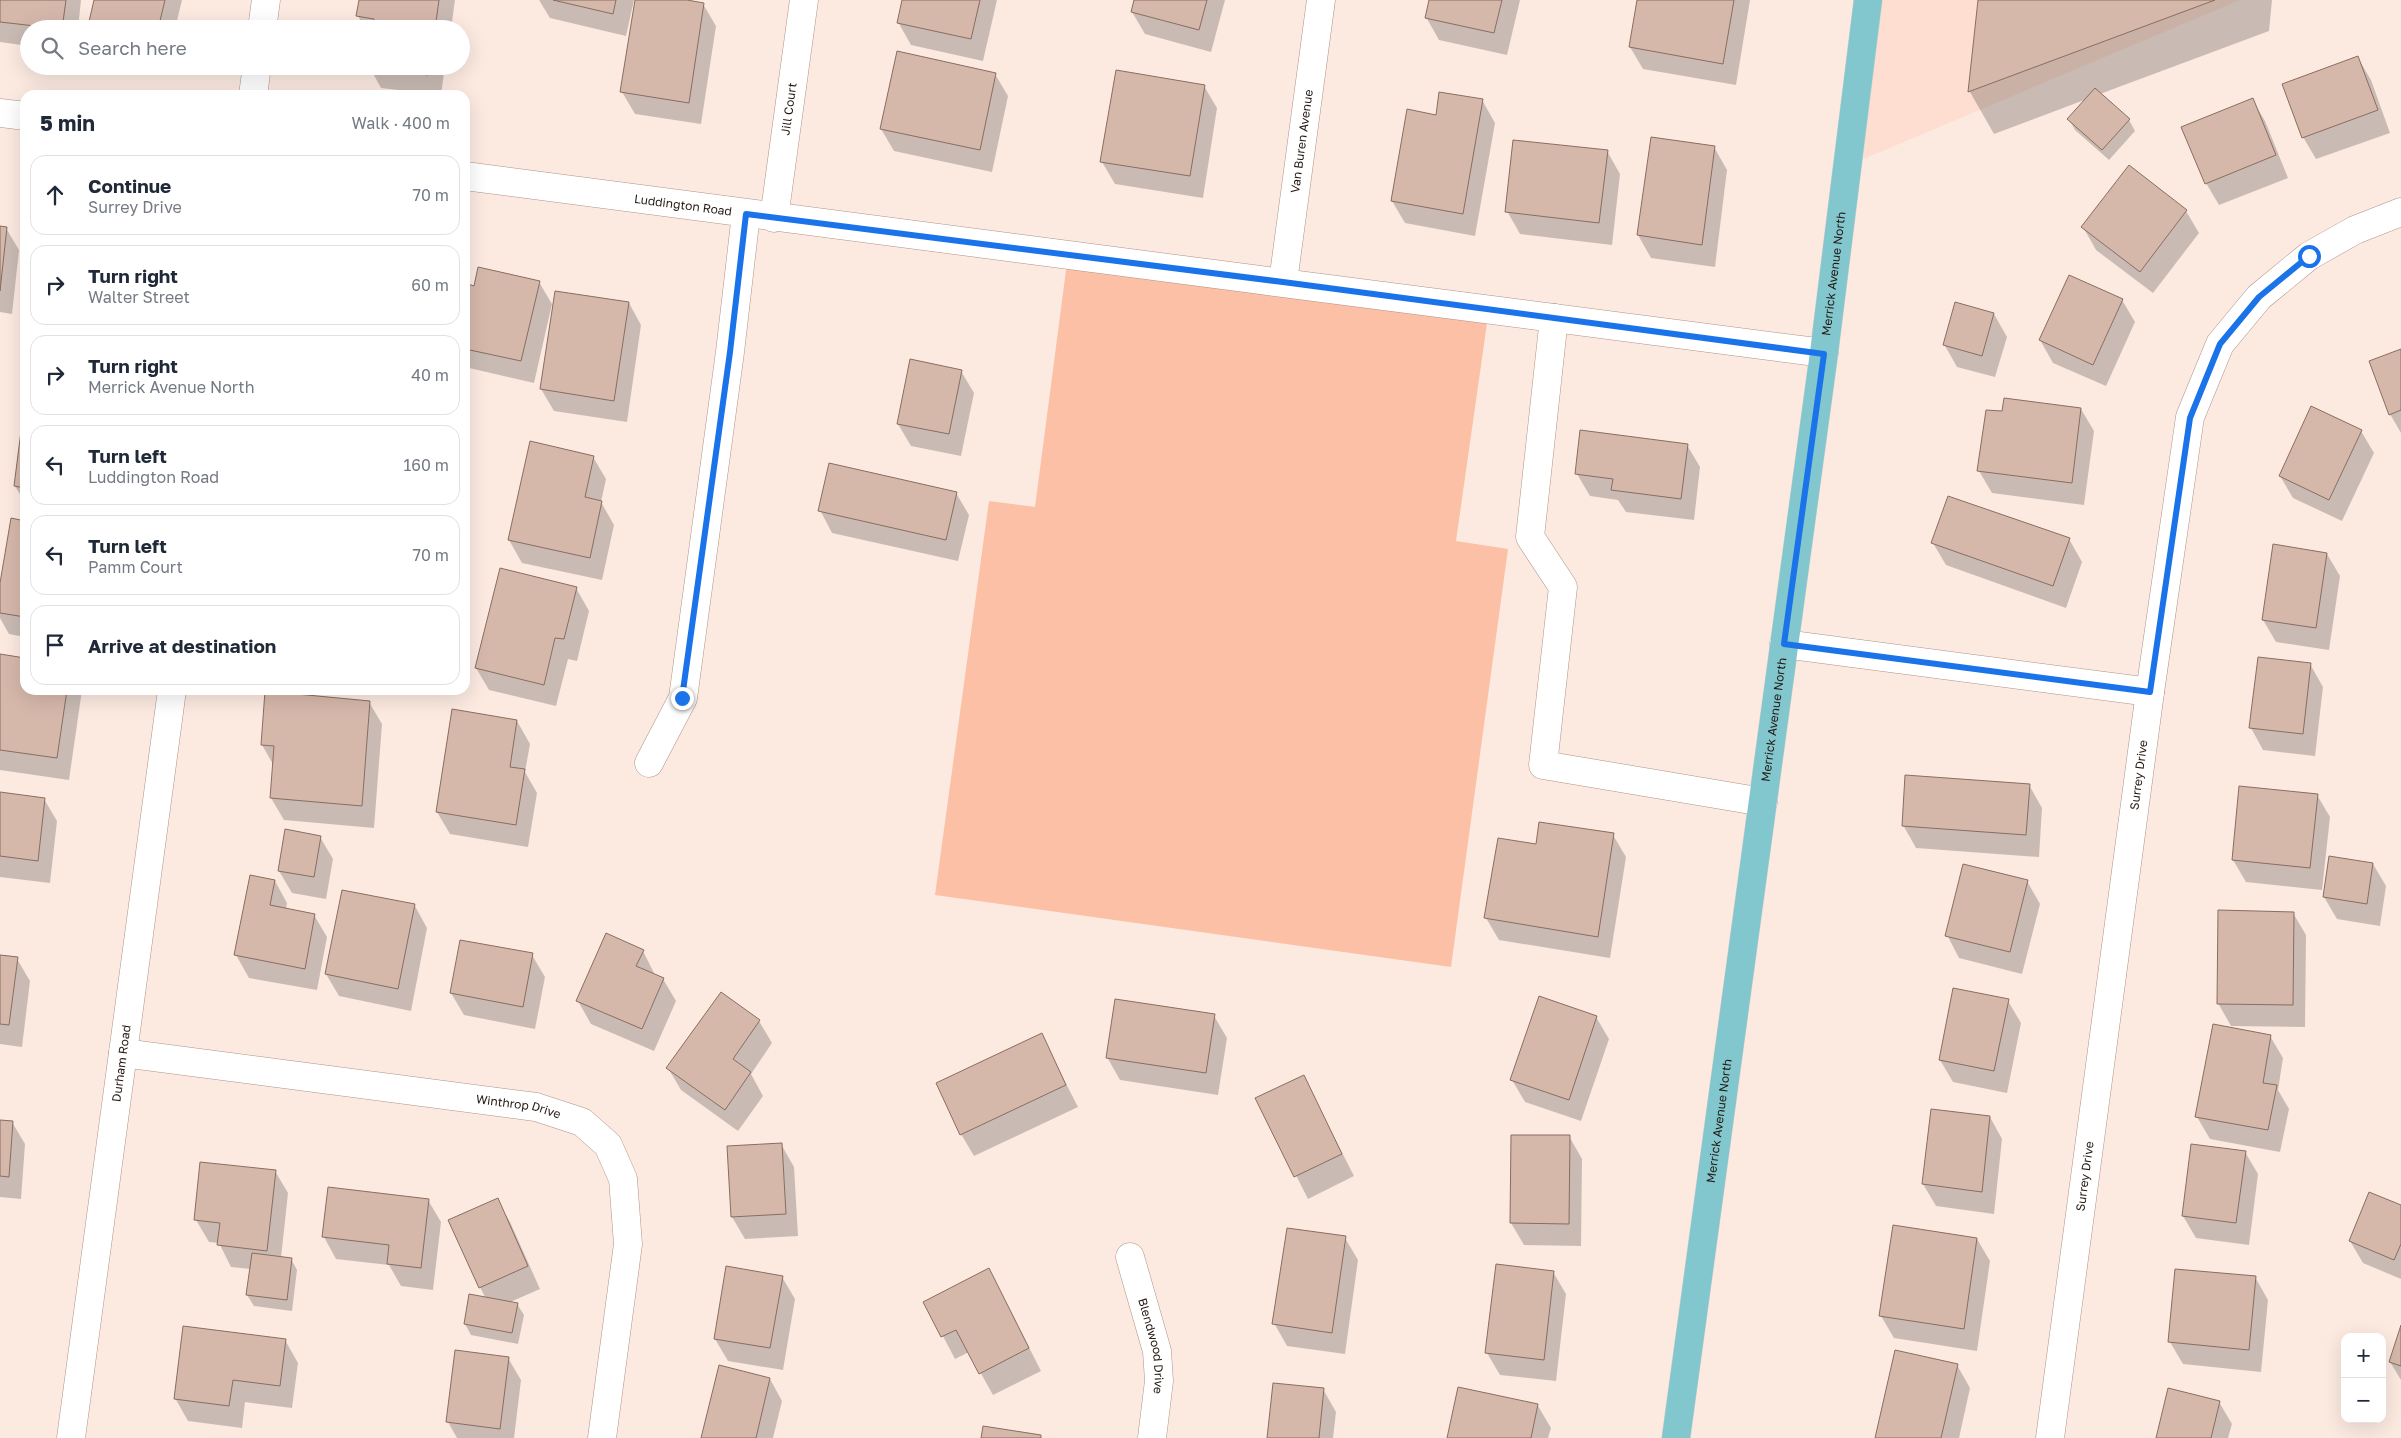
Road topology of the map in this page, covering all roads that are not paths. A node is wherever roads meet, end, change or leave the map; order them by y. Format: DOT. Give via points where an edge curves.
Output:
graph roads {
  1 [pos="266,0"];
  2 [pos="804,0"];
  3 [pos="1321,0"];
  4 [pos="1868,0"];
  5 [pos="263,20"];
  6 [pos="255,75"];
  7 [pos="254,90"];
  8 [pos="0,113"];
  9 [pos="20,115"];
  10 [pos="470,177"];
  11 [pos="2401,212"];
  12 [pos="746,214"];
  13 [pos="774,218"];
  14 [pos="1283,282"];
  15 [pos="1554,318"];
  16 [pos="1824,354"];
  17 [pos="1784,644"];
  18 [pos="2150,692"];
  19 [pos="171,695"];
  20 [pos="649,763"];
  21 [pos="1763,802"];
  22 [pos="123,1053"];
  23 [pos="1130,1257"];
  24 [pos="71,1438"];
  25 [pos="602,1438"];
  26 [pos="1152,1438"];
  27 [pos="1676,1438"];
  28 [pos="2050,1438"];
  1 -- 5 [label="street"];
  2 -- 13 [label="street, Jill Court"];
  3 -- 14 [label="street, Van Buren Avenue"];
  4 -- 16 [label="main road, Merrick Avenue North"];
  6 -- 7 [label="street"];
  8 -- 9 [label="street"];
  10 -- 12 [label="street, Luddington Road"];
  11 -- 18 [label="street, Surrey Drive" via="2355,230 2309,256 2259,297 2220,344 2190,418"];
  12 -- 13 [label="street, Luddington Road"];
  12 -- 20 [label="street" via="682,698"];
  13 -- 14 [label="street, Luddington Road"];
  14 -- 15 [label="street, Luddington Road"];
  15 -- 16 [label="street, Luddington Road"];
  15 -- 21 [label="street" via="1530,537 1563,587 1543,765"];
  16 -- 17 [label="main road, Merrick Avenue North"];
  17 -- 18 [label="street"];
  17 -- 21 [label="main road, Merrick Avenue North"];
  18 -- 28 [label="street, Surrey Drive"];
  19 -- 22 [label="street, Durham Road"];
  21 -- 27 [label="main road, Merrick Avenue North"];
  22 -- 24 [label="street, Durham Road"];
  22 -- 25 [label="street, Winthrop Drive" via="536,1107 582,1122 608,1145 623,1179 628,1244"];
  23 -- 26 [label="street, Blendwood Drive" via="1157,1351 1159,1381"];
}
